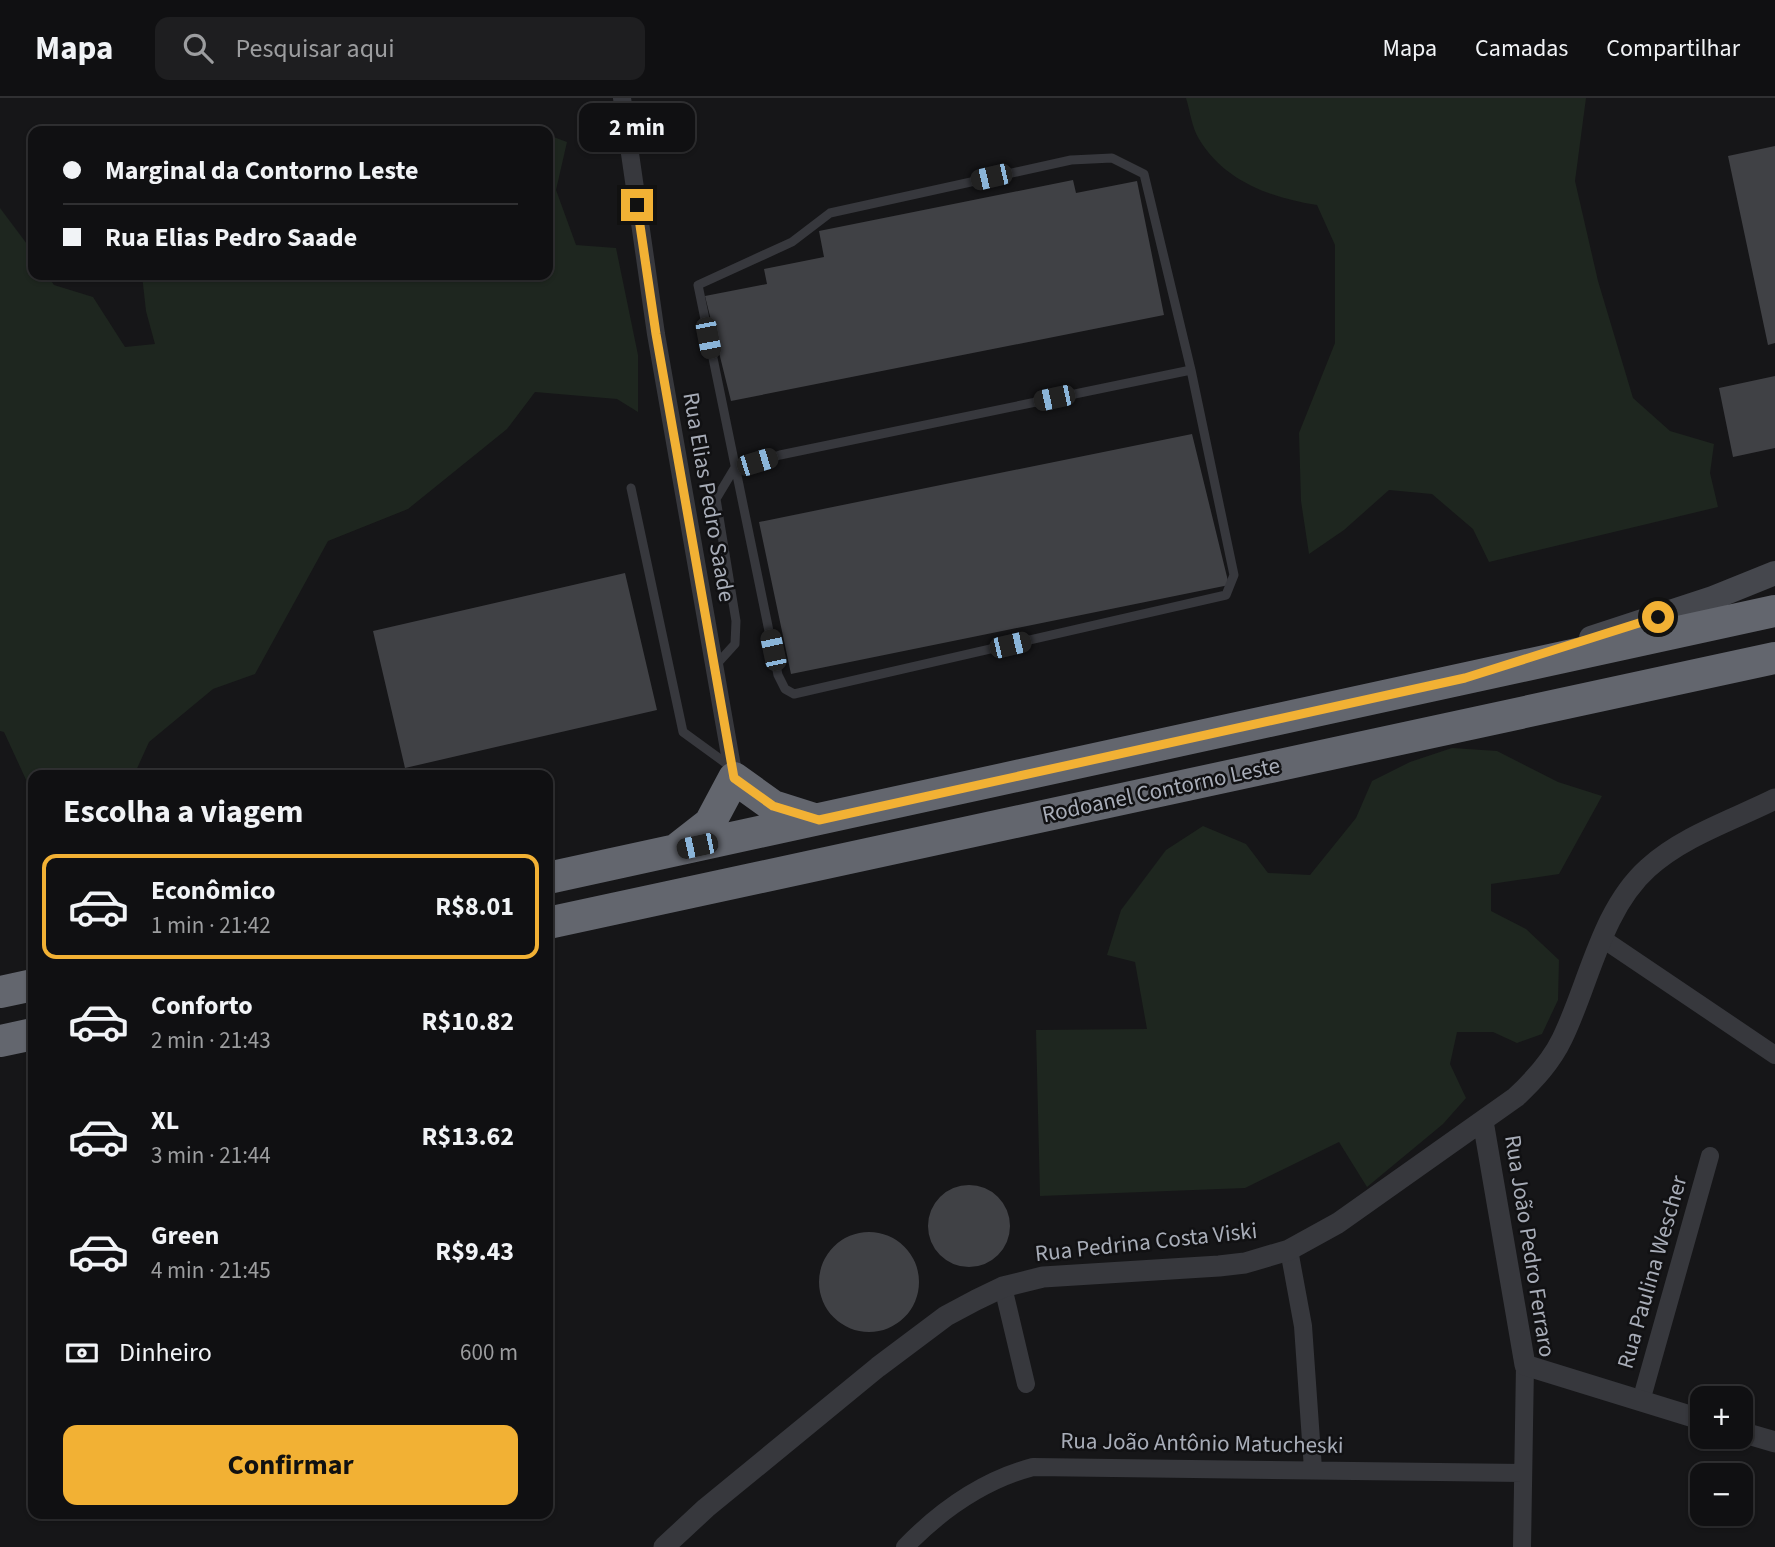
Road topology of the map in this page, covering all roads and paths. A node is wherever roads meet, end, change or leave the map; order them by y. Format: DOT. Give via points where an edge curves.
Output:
graph roads {
  1 [pos="622,98"];
  2 [pos="1191,370"];
  3 [pos="734,469"];
  4 [pos="631,488"];
  5 [pos="1775,573"];
  6 [pos="1775,611"];
  7 [pos="1775,658"];
  8 [pos="713,667"];
  9 [pos="1465,678"];
  10 [pos="733,773"];
  11 [pos="1775,799"];
  12 [pos="819,820"];
  13 [pos="673,851"];
  14 [pos="553,876"];
  15 [pos="553,922"];
  16 [pos="1603,939"];
  17 [pos="28,986"];
  18 [pos="0,992"];
  19 [pos="28,1035"];
  20 [pos="0,1041"];
  21 [pos="1775,1055"];
  22 [pos="1483,1121"];
  23 [pos="1710,1156"];
  24 [pos="1289,1250"];
  25 [pos="1003,1287"];
  26 [pos="1525,1365"];
  27 [pos="1026,1384"];
  28 [pos="1641,1401"];
  29 [pos="1690,1416"];
  30 [pos="1753,1436"];
  31 [pos="1775,1442"];
  32 [pos="1313,1469"];
  33 [pos="1523,1473"];
  34 [pos="664,1547"];
  35 [pos="905,1547"];
  36 [pos="1522,1547"];
  1 -- 8 [label="street, Rua Elias Pedro Saade" via="656,334"];
  2 -- 3 [label="lane" via="780,455"];
  2 -- 3 [label="lane" via="1144,174 1112,158 1071,160 830,213 792,242 698,285"];
  2 -- 3 [label="lane" via="1234,575 1226,595 794,694 785,689 778,675"];
  3 -- 8 [label="lane" via="716,499 736,621 735,644"];
  4 -- 10 [label="lane" via="683,732"];
  5 -- 9 [label="main road" via="1677,610"];
  6 -- 9 [label="highway, Rodoanel Contorno Leste"];
  7 -- 15 [label="highway, Rodoanel Contorno Leste"];
  8 -- 10 [label="street, Rua Elias Pedro Saade"];
  9 -- 12 [label="highway, Rodoanel Contorno Leste"];
  10 -- 12 [label="highway" via="773,806"];
  10 -- 13 [label="highway" via="710,823"];
  11 -- 16 [label="street, Rua Pedrina Costa Viski" via="1685,842 1646,869"];
  12 -- 13 [label="highway, Rodoanel Contorno Leste"];
  13 -- 14 [label="highway, Rodoanel Contorno Leste"];
  16 -- 21 [label="street"];
  16 -- 22 [label="street, Rua Pedrina Costa Viski" via="1549,1061 1516,1097"];
  17 -- 18 [label="highway"];
  19 -- 20 [label="highway"];
  22 -- 24 [label="street, Rua Pedrina Costa Viski" via="1338,1223"];
  22 -- 26 [label="street, Rua João Pedro Ferraro"];
  23 -- 28 [label="street, Rua Paulina Wescher"];
  24 -- 25 [label="street, Rua Pedrina Costa Viski" via="1245,1263 1043,1277"];
  24 -- 32 [label="street" via="1303,1326"];
  25 -- 27 [label="street"];
  25 -- 34 [label="street, Rua Pedrina Costa Viski" via="946,1316 886,1360"];
  26 -- 28 [label="street"];
  26 -- 33 [label="street, Rua João Pedro Ferraro"];
  28 -- 29 [label="street"];
  30 -- 31 [label="street"];
  32 -- 33 [label="street, Rua João Antônio Matucheski"];
  32 -- 35 [label="street, Rua João Antônio Matucheski" via="1033,1466 988,1484"];
  33 -- 36 [label="street, Rua João Pedro Ferraro"];
}
